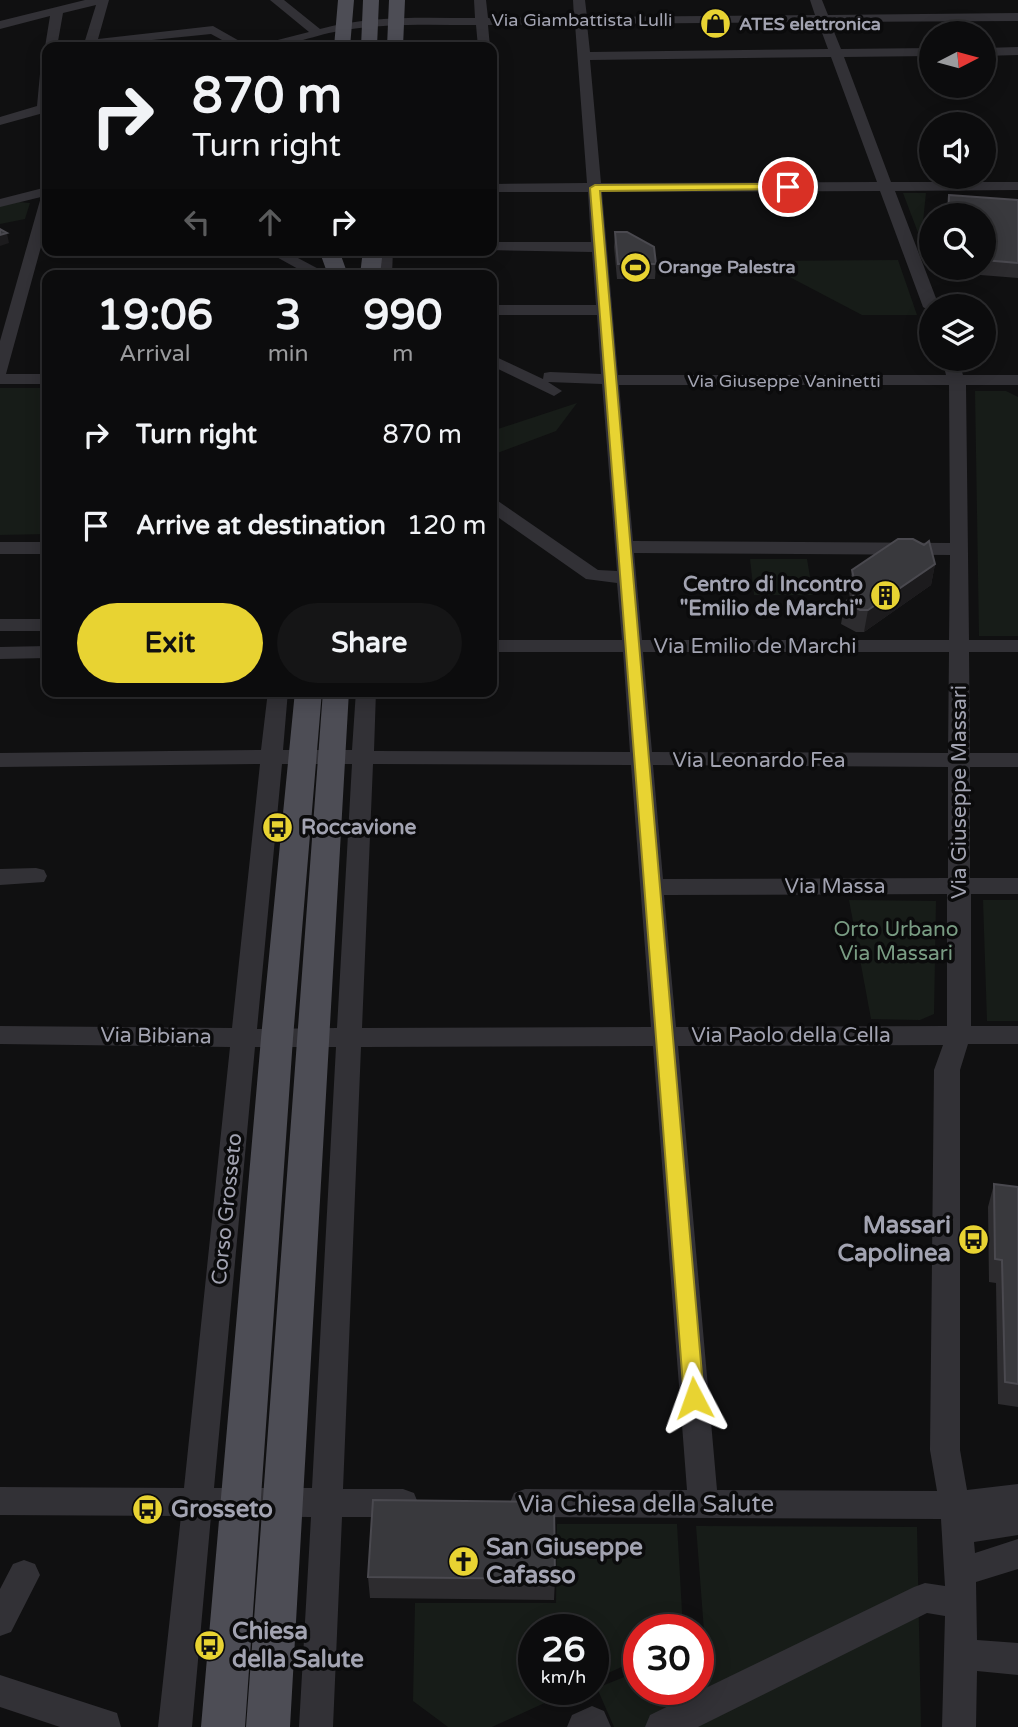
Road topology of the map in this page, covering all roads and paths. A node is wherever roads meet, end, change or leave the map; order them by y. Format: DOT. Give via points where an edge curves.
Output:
graph roads {
  1 [pos="102,0"];
  2 [pos="276,0"];
  3 [pos="346,0"];
  4 [pos="360,0"];
  5 [pos="371,0"];
  6 [pos="397,0"];
  7 [pos="480,0"];
  8 [pos="816,0"];
  9 [pos="57,10"];
  10 [pos="580,10"];
  11 [pos="1018,17"];
  12 [pos="823,18"];
  13 [pos="482,21"];
  14 [pos="396,22"];
  15 [pos="0,25"];
  16 [pos="351,32"];
  17 [pos="318,33"];
  18 [pos="52,42"];
  19 [pos="90,42"];
  20 [pos="120,42"];
  21 [pos="235,42"];
  22 [pos="285,42"];
  23 [pos="395,42"];
  24 [pos="484,42"];
  25 [pos="1018,51"];
  26 [pos="919,52"];
  27 [pos="996,52"];
  28 [pos="836,54"];
  29 [pos="584,56"];
  30 [pos="42,109"];
  31 [pos="0,121"];
  32 [pos="1018,186"];
  33 [pos="886,187"];
  34 [pos="497,188"];
  35 [pos="595,188"];
  36 [pos="42,192"];
  37 [pos="0,203"];
  38 [pos="42,217"];
  39 [pos="497,247"];
  40 [pos="600,247"];
  41 [pos="283,256"];
  42 [pos="310,270"];
  43 [pos="926,294"];
  44 [pos="497,310"];
  45 [pos="605,310"];
  46 [pos="497,361"];
  47 [pos="0,371"];
  48 [pos="954,371"];
  49 [pos="0,379"];
  50 [pos="42,379"];
  51 [pos="611,379"];
  52 [pos="1018,380"];
  53 [pos="958,381"];
  54 [pos="497,509"];
  55 [pos="525,528"];
  56 [pos="497,529"];
  57 [pos="624,547"];
  58 [pos="0,548"];
  59 [pos="42,548"];
  60 [pos="959,549"];
  61 [pos="627,578"];
  62 [pos="0,625"];
  63 [pos="42,625"];
  64 [pos="497,646"];
  65 [pos="960,646"];
  66 [pos="1018,646"];
  67 [pos="632,647"];
  68 [pos="42,652"];
  69 [pos="0,653"];
  70 [pos="277,697"];
  71 [pos="310,697"];
  72 [pos="334,697"];
  73 [pos="366,697"];
  74 [pos="271,757"];
  75 [pos="317,758"];
  76 [pos="362,758"];
  77 [pos="958,759"];
  78 [pos="0,760"];
  79 [pos="642,760"];
  80 [pos="1018,760"];
  81 [pos="37,876"];
  82 [pos="0,877"];
  83 [pos="958,886"];
  84 [pos="1018,886"];
  85 [pos="652,887"];
  86 [pos="0,1035"];
  87 [pos="664,1035"];
  88 [pos="959,1035"];
  89 [pos="1018,1035"];
  90 [pos="349,1036"];
  91 [pos="278,1037"];
  92 [pos="1018,1498"];
  93 [pos="0,1500"];
  94 [pos="198,1502"];
  95 [pos="239,1502"];
  96 [pos="283,1502"];
  97 [pos="328,1503"];
  98 [pos="436,1503"];
  99 [pos="491,1503"];
  100 [pos="703,1504"];
  101 [pos="957,1517"];
  102 [pos="1018,1521"];
  103 [pos="1018,1554"];
  104 [pos="24,1575"];
  105 [pos="961,1587"];
  106 [pos="0,1621"];
  107 [pos="961,1654"];
  108 [pos="1018,1659"];
  109 [pos="0,1691"];
  110 [pos="43,1717"];
  111 [pos="105,1725"];
  112 [pos="176,1727"];
  113 [pos="223,1727"];
  114 [pos="268,1727"];
  115 [pos="316,1727"];
  116 [pos="662,1727"];
  117 [pos="959,1727"];
  1 -- 9 [label="street"];
  1 -- 19 [label="street"];
  2 -- 17 [label="street"];
  3 -- 16 [label="main road"];
  4 -- 16 [label="main road"];
  5 -- 16 [label="main road"];
  6 -- 14 [label="main road"];
  7 -- 13 [label="street"];
  8 -- 12 [label="street"];
  9 -- 15 [label="street"];
  9 -- 18 [label="street"];
  10 -- 12 [label="street, Via Giambattista Lulli"];
  10 -- 13 [label="street, Via Giambattista Lulli"];
  10 -- 29 [label="street"];
  11 -- 12 [label="street, Via Giambattista Lulli" via="996,12"];
  12 -- 28 [label="street"];
  13 -- 14 [label="street, Via Giambattista Lulli"];
  13 -- 24 [label="street, Via Giambattista Lulli"];
  14 -- 16 [label="street, Via Giambattista Lulli"];
  14 -- 23 [label="main road"];
  16 -- 17 [label="street, Via Giambattista Lulli"];
  17 -- 22 [label="street"];
  20 -- 21 [label="street" via="213,30"];
  25 -- 27 [label="street"];
  26 -- 28 [label="street"];
  28 -- 29 [label="street"];
  28 -- 33 [label="street"];
  29 -- 35 [label="street"];
  30 -- 31 [label="street" via="14,112"];
  32 -- 33 [label="street"];
  33 -- 35 [label="street"];
  33 -- 43 [label="street"];
  34 -- 35 [label="street"];
  35 -- 40 [label="street"];
  36 -- 37 [label="street"];
  38 -- 47 [label="street"];
  39 -- 40 [label="street"];
  40 -- 45 [label="street"];
  41 -- 42 [label="street"];
  44 -- 45 [label="street"];
  45 -- 51 [label="street"];
  46 -- 51 [label="street, Via Giuseppe Vaninetti" via="552,384"];
  48 -- 53 [label="street, Via Giuseppe Massari"];
  49 -- 50 [label="street"];
  51 -- 53 [label="street, Via Giuseppe Vaninetti"];
  51 -- 57 [label="street"];
  52 -- 53 [label="street, Via Giuseppe Vaninetti"];
  53 -- 60 [label="street, Via Giuseppe Massari"];
  54 -- 55 [label="street"];
  55 -- 56 [label="street"];
  55 -- 61 [label="street" via="596,577"];
  57 -- 60 [label="street"];
  57 -- 61 [label="street"];
  58 -- 59 [label="street"];
  60 -- 65 [label="street, Via Giuseppe Massari"];
  61 -- 67 [label="street"];
  62 -- 63 [label="street"];
  64 -- 67 [label="street, Via Emilio de Marchi"];
  65 -- 66 [label="street, Via Emilio de Marchi"];
  65 -- 67 [label="street, Via Emilio de Marchi"];
  65 -- 77 [label="street, Via Giuseppe Massari"];
  67 -- 79 [label="street"];
  68 -- 69 [label="street"];
  70 -- 74 [label="street, Corso Grosseto"];
  71 -- 75 [label="main road, Corso Grosseto"];
  72 -- 75 [label="main road, Corso Grosseto"];
  73 -- 76 [label="street"];
  74 -- 75 [label="street, Via Leonardo Fea"];
  74 -- 78 [label="street, Via Leonardo Fea"];
  74 -- 91 [label="street, Corso Grosseto"];
  75 -- 76 [label="street, Via Leonardo Fea"];
  75 -- 91 [label="main road, Corso Grosseto"];
  76 -- 79 [label="street, Via Leonardo Fea"];
  76 -- 90 [label="street"];
  77 -- 79 [label="street, Via Leonardo Fea"];
  77 -- 80 [label="street, Via Leonardo Fea"];
  77 -- 83 [label="street, Via Giuseppe Massari"];
  79 -- 85 [label="street"];
  81 -- 82 [label="street"];
  83 -- 84 [label="street, Via Massa"];
  83 -- 85 [label="street, Via Massa"];
  83 -- 88 [label="street, Via Giuseppe Massari"];
  85 -- 87 [label="street"];
  86 -- 91 [label="street, Via Bibiana"];
  87 -- 88 [label="street, Via Paolo della Cella"];
  87 -- 90 [label="street, Via Paolo della Cella"];
  87 -- 100 [label="street"];
  88 -- 89 [label="street, Via Paolo della Cella"];
  88 -- 101 [label="street, Via Giuseppe Massari" via="947,1070 945,1436"];
  90 -- 91 [label="street, Via Paolo della Cella"];
  90 -- 97 [label="street"];
  91 -- 94 [label="street, Corso Grosseto"];
  91 -- 95 [label="main road, Corso Grosseto"];
  91 -- 96 [label="main road, Corso Grosseto"];
  92 -- 101 [label="street"];
  93 -- 94 [label="street"];
  94 -- 95 [label="street"];
  94 -- 112 [label="street, Corso Grosseto"];
  95 -- 96 [label="street"];
  95 -- 113 [label="main road, Corso Grosseto"];
  96 -- 97 [label="street"];
  96 -- 114 [label="main road, Corso Grosseto"];
  97 -- 98 [label="street"];
  97 -- 115 [label="street"];
  99 -- 100 [label="street, Via Chiesa della Salute"];
  100 -- 101 [label="street, Via Chiesa della Salute"];
  101 -- 102 [label="street" via="985,1528"];
  101 -- 105 [label="street, Via Giuseppe Massari"];
  103 -- 105 [label="street"];
  104 -- 106 [label="street"];
  105 -- 107 [label="street, Via Giuseppe Massari"];
  105 -- 116 [label="street" via="925,1598"];
  107 -- 108 [label="street"];
  107 -- 117 [label="street, Via Giuseppe Massari"];
  109 -- 110 [label="street"];
  110 -- 111 [label="street"];
}
